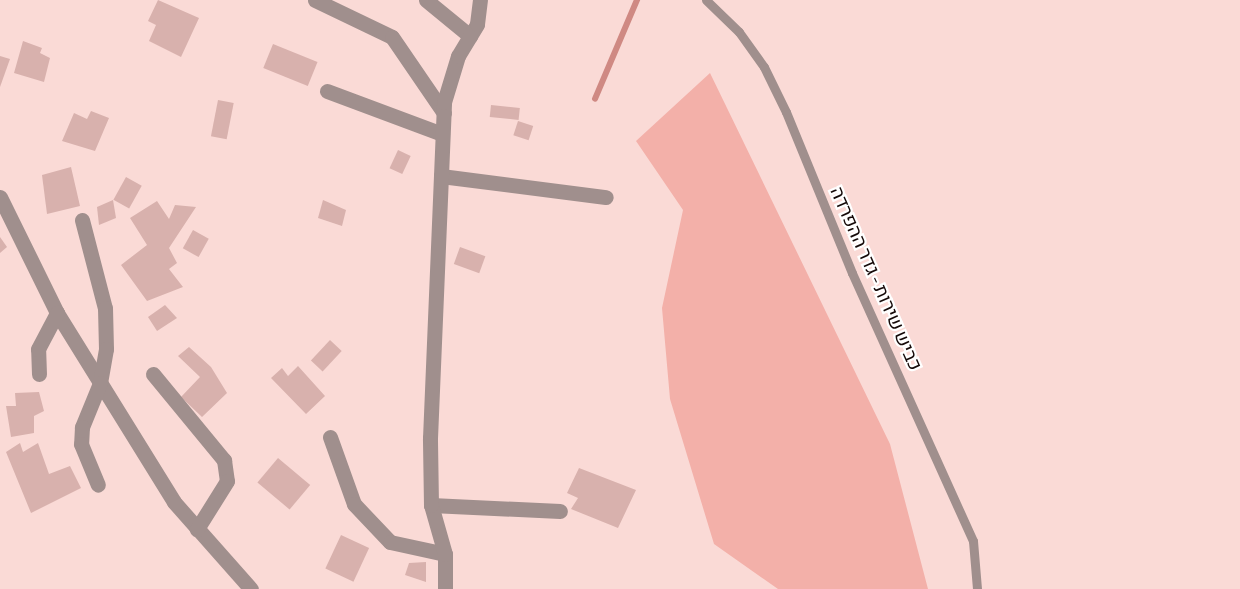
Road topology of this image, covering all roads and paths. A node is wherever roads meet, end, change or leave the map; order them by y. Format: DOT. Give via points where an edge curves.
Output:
graph roads {
  1 [pos="315,0"];
  2 [pos="426,0"];
  3 [pos="480,0"];
  4 [pos="706,0"];
  5 [pos="470,36"];
  6 [pos="327,91"];
  7 [pos="444,113"];
  8 [pos="442,134"];
  9 [pos="441,176"];
  10 [pos="0,197"];
  11 [pos="606,197"];
  12 [pos="82,220"];
  13 [pos="57,313"];
  14 [pos="39,374"];
  15 [pos="153,374"];
  16 [pos="100,383"];
  17 [pos="330,437"];
  18 [pos="98,485"];
  19 [pos="431,505"];
  20 [pos="560,511"];
  21 [pos="197,528"];
  22 [pos="445,554"];
  23 [pos="251,589"];
  24 [pos="445,589"];
  25 [pos="977,589"];
  1 -- 7 [label="street" via="392,36"];
  2 -- 5 [label="street"];
  3 -- 5 [label="street" via="477,24"];
  4 -- 25 [label="lane, כביש שירות - גדר ההפרדה" via="744,39 764,67 786,112 852,274 973,541"];
  5 -- 7 [label="street" via="458,56"];
  6 -- 8 [label="street"];
  7 -- 8 [label="street"];
  8 -- 9 [label="street"];
  9 -- 11 [label="street"];
  9 -- 19 [label="street" via="430,438"];
  10 -- 13 [label="street"];
  12 -- 16 [label="street" via="105,308 106,349"];
  13 -- 14 [label="street" via="38,349"];
  13 -- 16 [label="street"];
  15 -- 21 [label="street" via="224,460 227,481"];
  16 -- 18 [label="street" via="82,427 81,444"];
  16 -- 21 [label="street" via="174,502"];
  17 -- 22 [label="street" via="354,504 390,542"];
  19 -- 20 [label="street"];
  19 -- 22 [label="street"];
  21 -- 23 [label="street"];
  22 -- 24 [label="street"];
}
